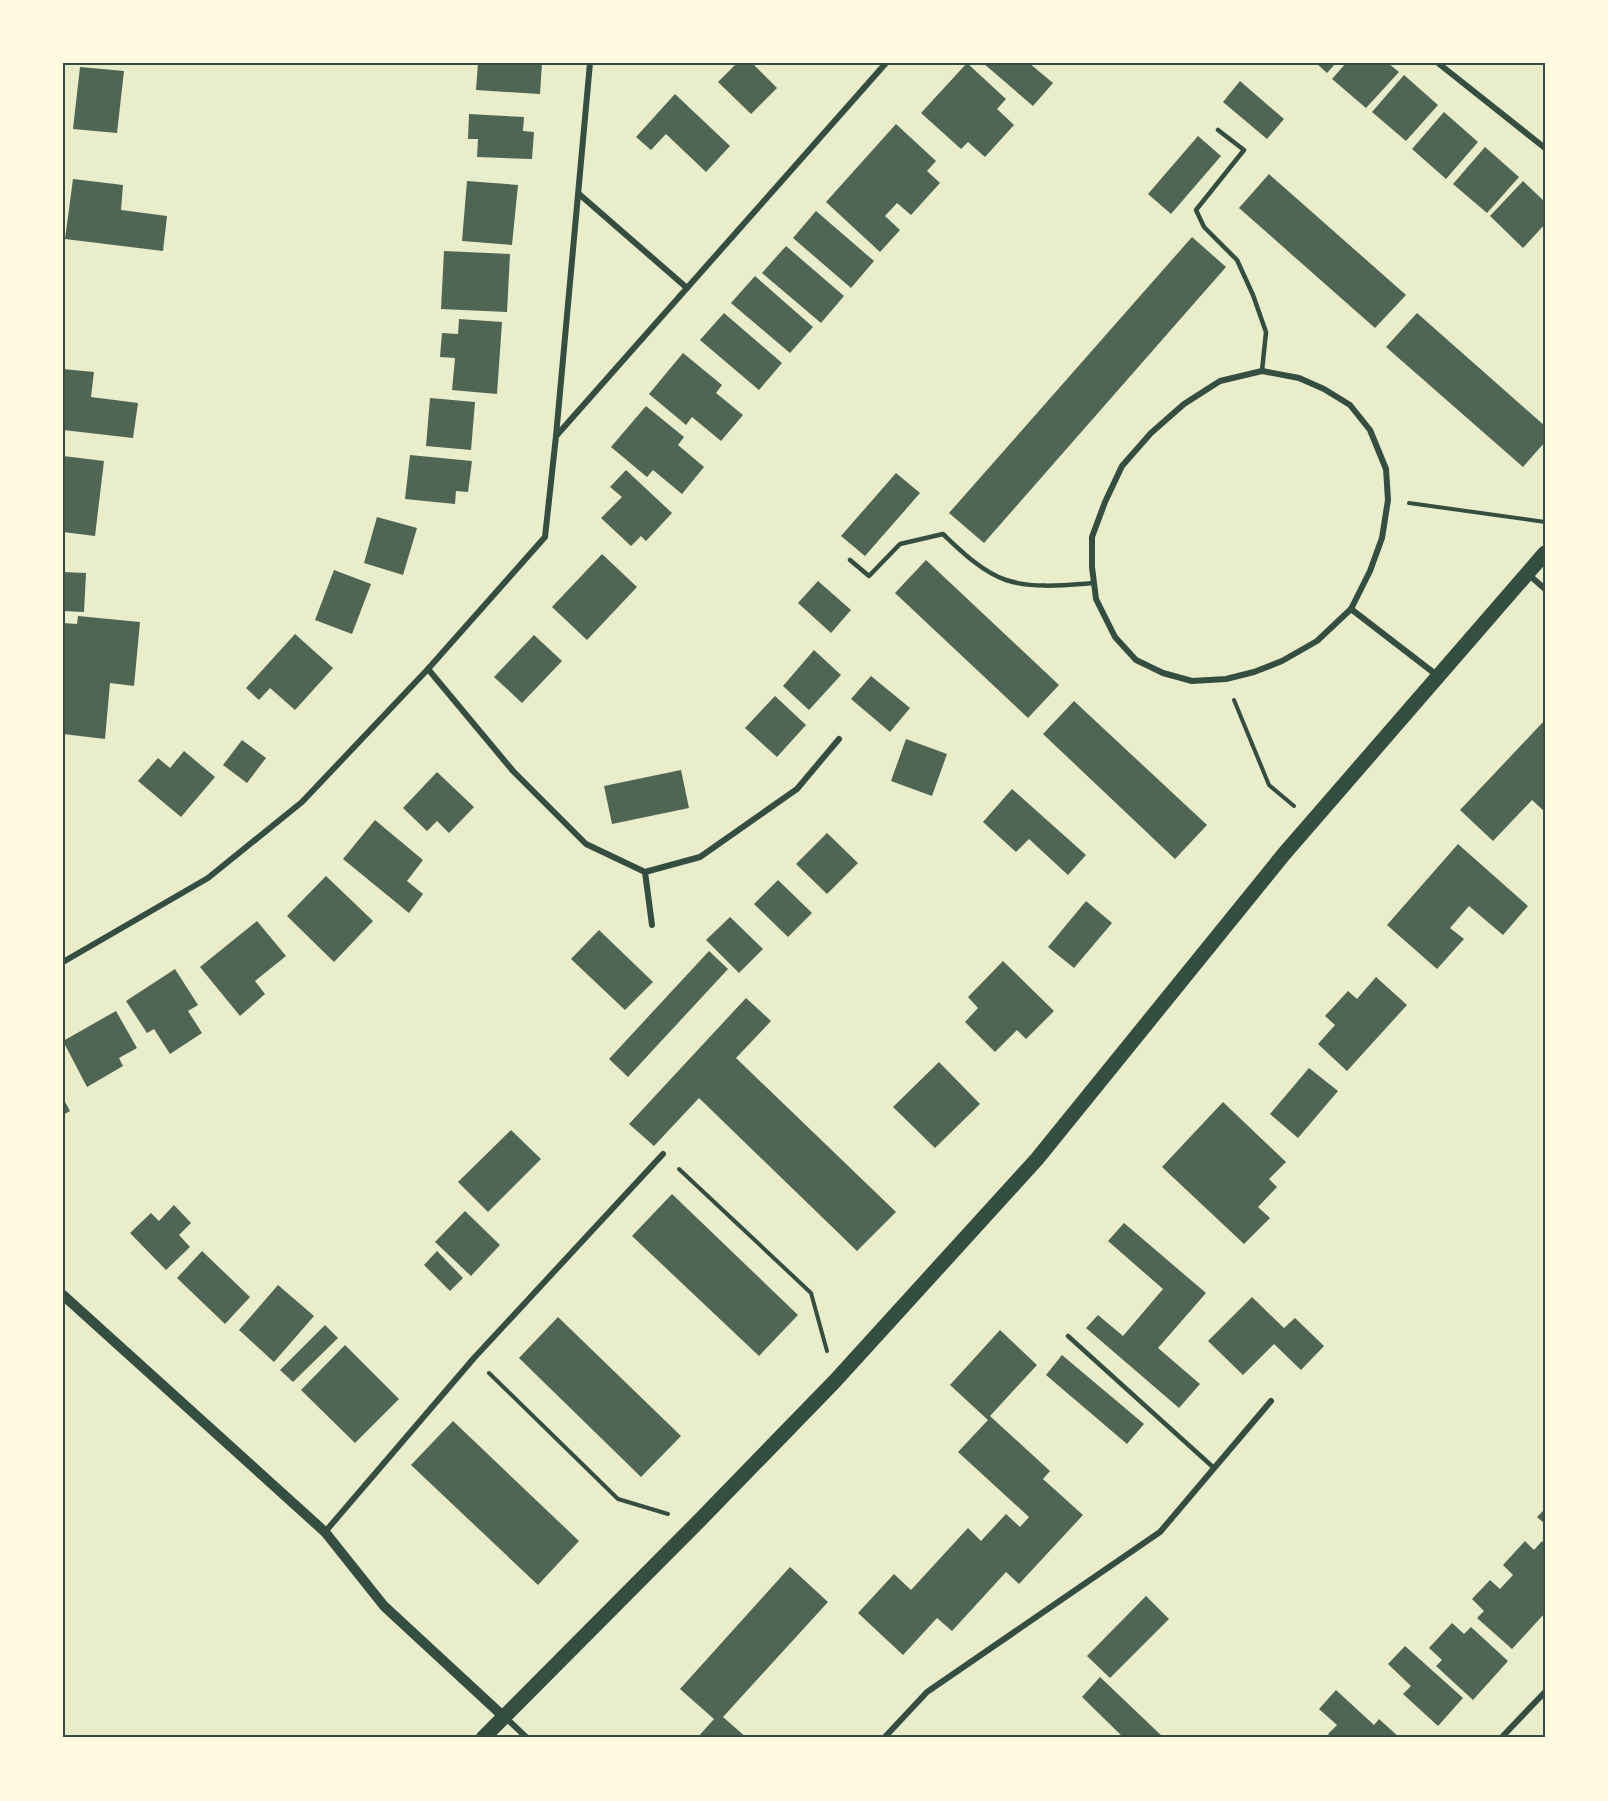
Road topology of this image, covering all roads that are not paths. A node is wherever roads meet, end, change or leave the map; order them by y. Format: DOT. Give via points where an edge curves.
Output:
graph roads {
  1 [pos="590,63"];
  2 [pos="886,63"];
  3 [pos="1438,63"];
  4 [pos="1218,130"];
  5 [pos="1545,148"];
  6 [pos="579,194"];
  7 [pos="687,288"];
  8 [pos="1262,371"];
  9 [pos="556,436"];
  10 [pos="1545,553"];
  11 [pos="850,560"];
  12 [pos="1527,574"];
  13 [pos="1095,583"];
  14 [pos="1545,590"];
  15 [pos="1351,609"];
  16 [pos="428,669"];
  17 [pos="1438,676"];
  18 [pos="839,739"];
  19 [pos="645,872"];
  20 [pos="652,925"];
  21 [pos="63,962"];
  22 [pos="663,1154"];
  23 [pos="63,1295"];
  24 [pos="1068,1336"];
  25 [pos="1271,1401"];
  26 [pos="1214,1468"];
  27 [pos="325,1532"];
  28 [pos="1545,1692"];
  29 [pos="504,1717"];
  30 [pos="483,1738"];
  31 [pos="527,1738"];
  32 [pos="884,1738"];
  33 [pos="1501,1738"];
  1 -- 6 [label="street"];
  2 -- 7 [label="street"];
  3 -- 5 [label="street"];
  4 -- 8 [label="lane" via="1244,150 1196,210 1204,227 1237,260 1253,295 1266,332"];
  6 -- 7 [label="street"];
  6 -- 9 [label="street"];
  7 -- 9 [label="street"];
  8 -- 13 [label="street" via="1220,381 1184,404 1122,466 1092,537"];
  8 -- 15 [label="street" via="1299,378 1350,405 1370,430 1386,470 1388,500 1382,538"];
  9 -- 16 [label="street" via="544,537"];
  10 -- 12 [label="main road"];
  11 -- 13 [label="lane" via="869,576 900,544 943,534 973,562 1006,580 1054,587"];
  12 -- 14 [label="street"];
  12 -- 17 [label="main road"];
  13 -- 15 [label="street" via="1096,599 1114,637 1136,660 1192,681 1226,679 1282,661 1317,641"];
  15 -- 17 [label="street"];
  16 -- 19 [label="street" via="513,771 586,844"];
  16 -- 21 [label="street" via="294,809 208,878"];
  17 -- 29 [label="main road" via="1312,823 1037,1159 835,1381"];
  18 -- 19 [label="street" via="797,789 700,857"];
  19 -- 20 [label="street"];
  22 -- 27 [label="street" via="474,1358"];
  23 -- 27 [label="street"];
  24 -- 26 [label="lane"];
  25 -- 26 [label="street"];
  26 -- 32 [label="street" via="1160,1532 927,1692"];
  27 -- 29 [label="street" via="384,1606"];
  28 -- 33 [label="street"];
  29 -- 30 [label="main road"];
  29 -- 31 [label="street"];
}
